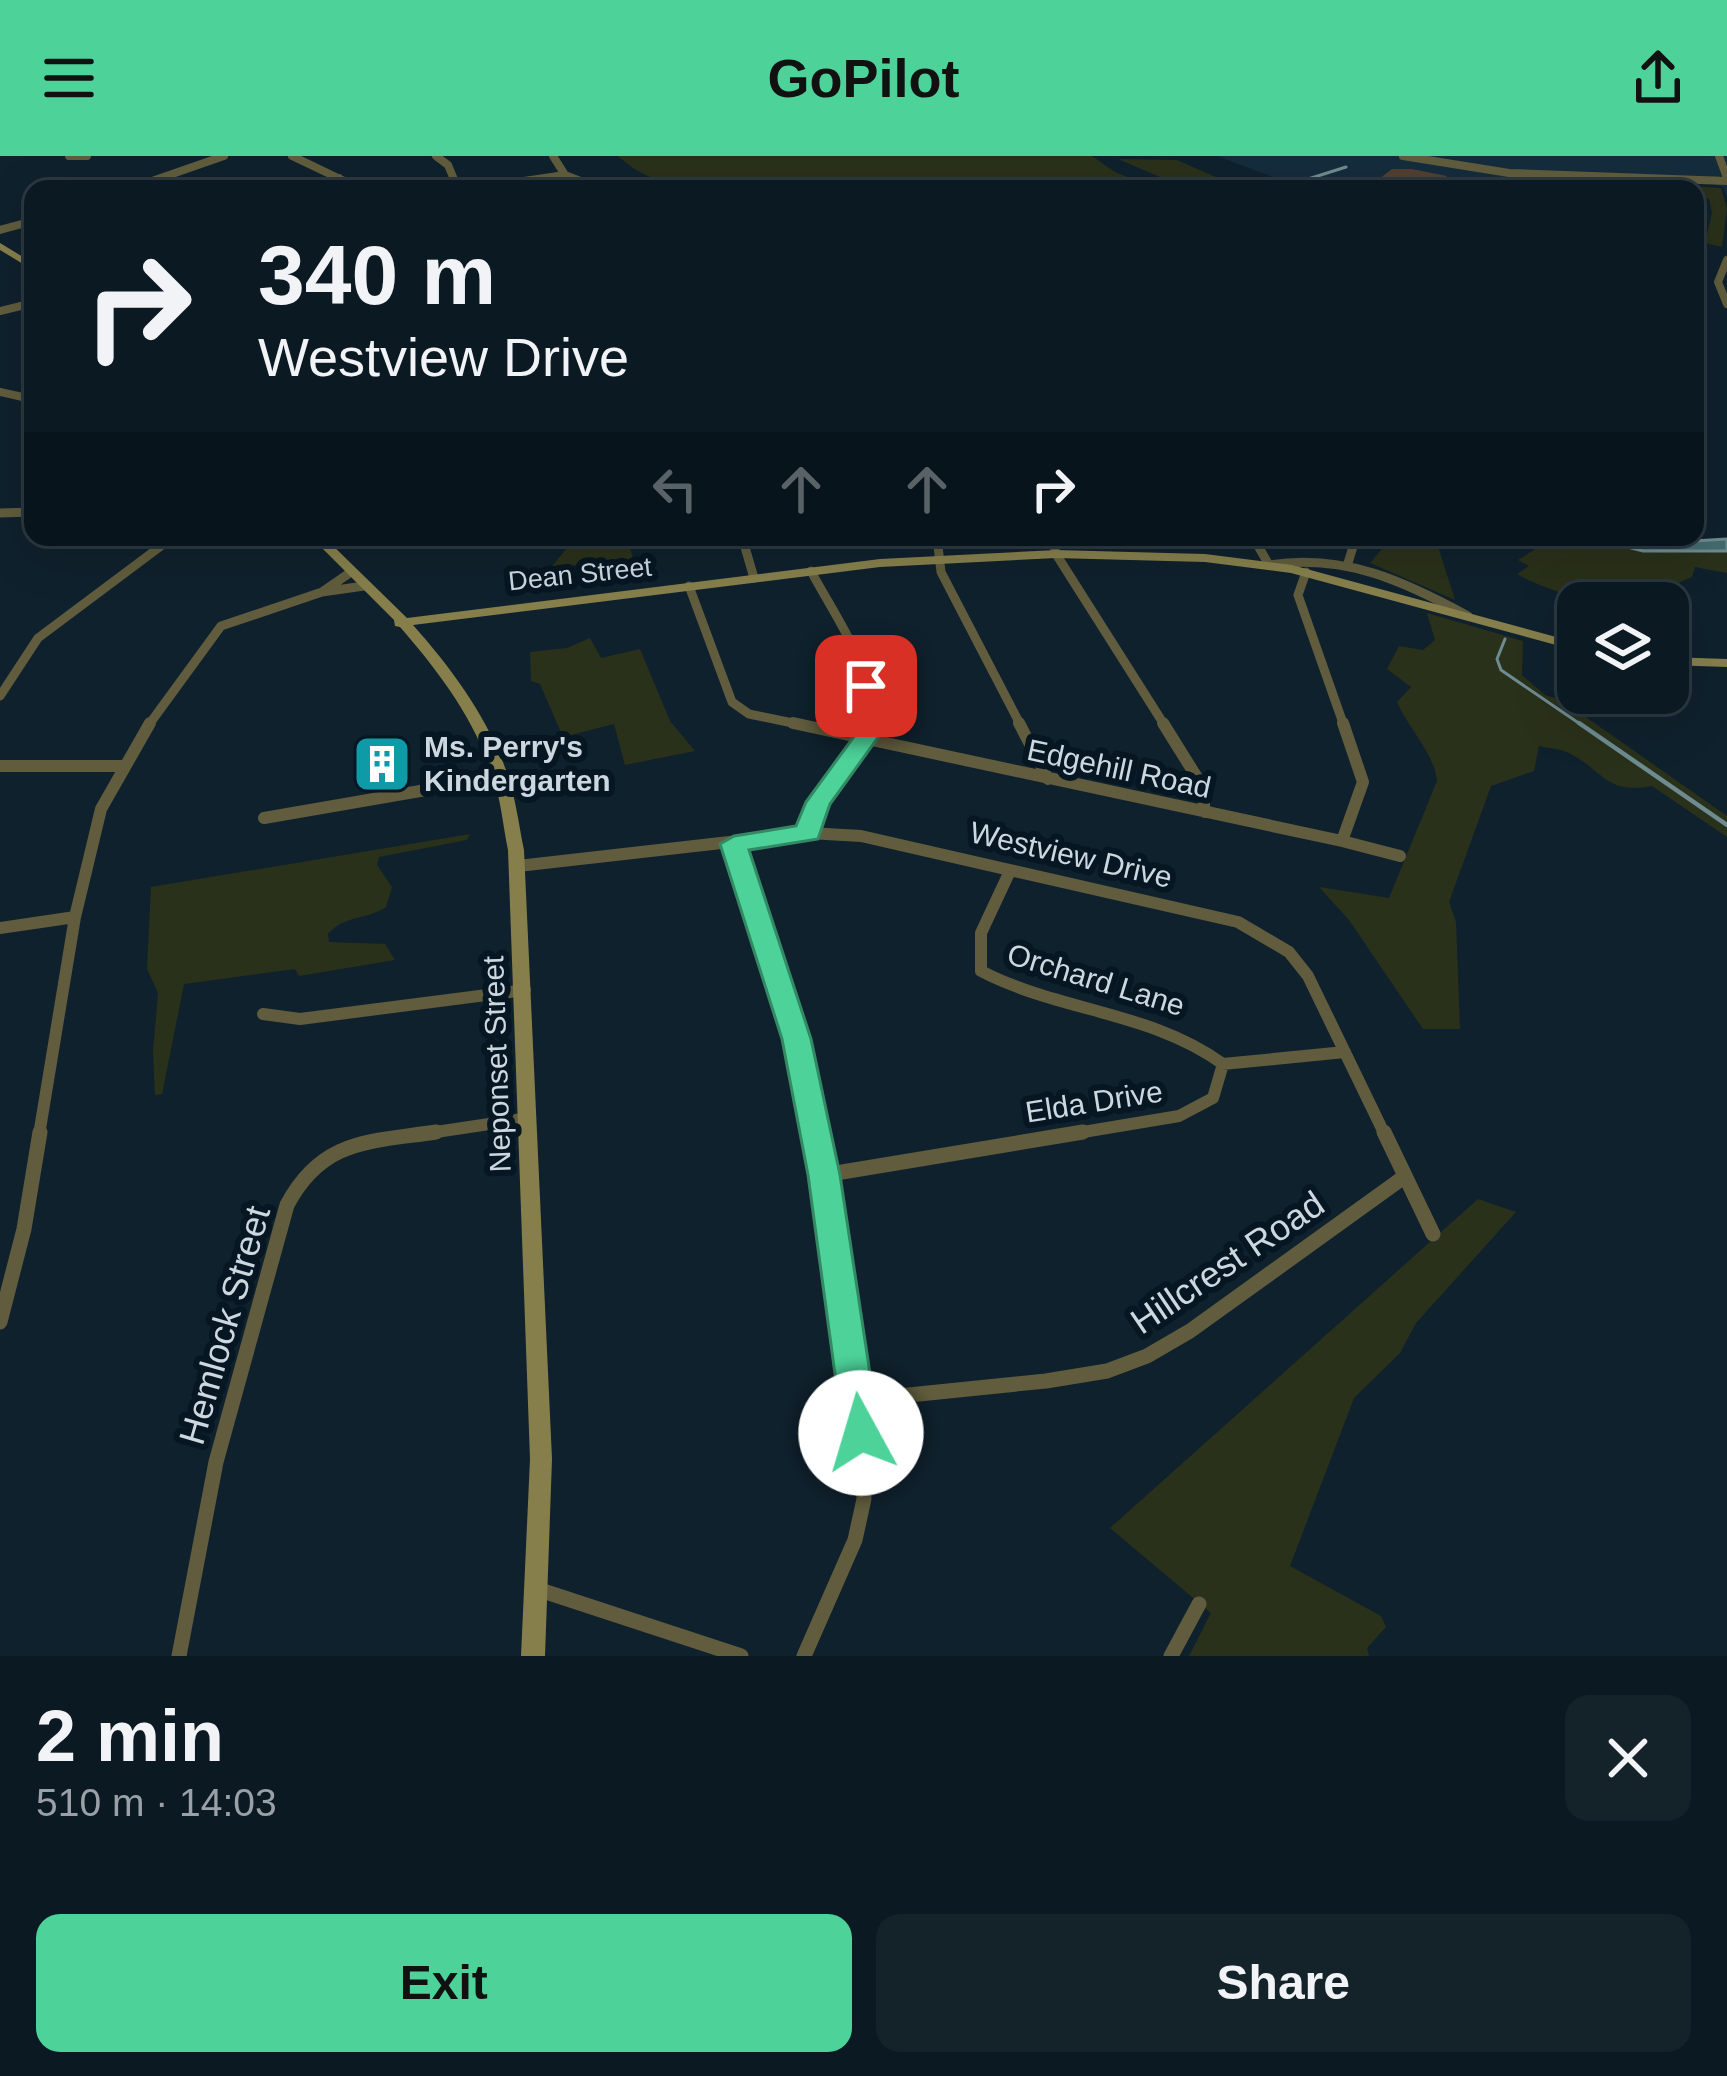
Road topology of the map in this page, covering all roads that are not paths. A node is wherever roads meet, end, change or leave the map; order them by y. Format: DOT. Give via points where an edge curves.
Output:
graph roads {
  1 [pos="69,156"];
  2 [pos="87,156"];
  3 [pos="204,156"];
  4 [pos="224,156"];
  5 [pos="292,156"];
  6 [pos="436,156"];
  7 [pos="554,156"];
  8 [pos="1403,156"];
  9 [pos="1492,156"];
  10 [pos="1718,156"];
  11 [pos="214,160"];
  12 [pos="1492,171"];
  13 [pos="565,175"];
  14 [pos="340,178"];
  15 [pos="155,180"];
  16 [pos="333,180"];
  17 [pos="344,180"];
  18 [pos="454,180"];
  19 [pos="531,180"];
  20 [pos="578,180"];
  21 [pos="1668,180"];
  22 [pos="1727,183"];
  23 [pos="1727,260"];
  24 [pos="1727,304"];
  25 [pos="161,546"];
  26 [pos="326,546"];
  27 [pos="745,546"];
  28 [pos="938,546"];
  29 [pos="1054,546"];
  30 [pos="1258,546"];
  31 [pos="1353,546"];
  32 [pos="1056,554"];
  33 [pos="939,559"];
  34 [pos="1348,563"];
  35 [pos="1269,565"];
  36 [pos="811,571"];
  37 [pos="1306,572"];
  38 [pos="754,578"];
  39 [pos="357,579"];
  40 [pos="689,586"];
  41 [pos="322,592"];
  42 [pos="384,606"];
  43 [pos="465,612"];
  44 [pos="1471,617"];
  45 [pos="400,623"];
  46 [pos="1557,640"];
  47 [pos="430,654"];
  48 [pos="1689,662"];
  49 [pos="1727,663"];
  50 [pos="0,697"];
  51 [pos="867,740"];
  52 [pos="0,766"];
  53 [pos="122,766"];
  54 [pos="501,777"];
  55 [pos="1048,779"];
  56 [pos="1204,812"];
  57 [pos="264,818"];
  58 [pos="809,833"];
  59 [pos="1342,841"];
  60 [pos="734,844"];
  61 [pos="1400,856"];
  62 [pos="518,866"];
  63 [pos="1010,871"];
  64 [pos="75,917"];
  65 [pos="0,928"];
  66 [pos="524,990"];
  67 [pos="263,1014"];
  68 [pos="1345,1052"];
  69 [pos="1223,1064"];
  70 [pos="529,1118"];
  71 [pos="824,1175"];
  72 [pos="1404,1177"];
  73 [pos="1433,1234"];
  74 [pos="0,1322"];
  75 [pos="860,1400"];
  76 [pos="537,1589"];
  77 [pos="1199,1604"];
  78 [pos="179,1656"];
  79 [pos="533,1656"];
  80 [pos="741,1656"];
  81 [pos="804,1656"];
  82 [pos="1171,1656"];
  1 -- 2 [label="street"];
  3 -- 11 [label="street"];
  4 -- 11 [label="street"];
  5 -- 14 [label="street"];
  6 -- 18 [label="street"];
  7 -- 13 [label="street"];
  8 -- 12 [label="street"];
  9 -- 12 [label="street"];
  10 -- 22 [label="street"];
  11 -- 15 [label="street"];
  12 -- 21 [label="street"];
  13 -- 19 [label="street"];
  13 -- 20 [label="street"];
  14 -- 16 [label="street"];
  14 -- 17 [label="street"];
  23 -- 24 [label="street" via="1718,282"];
  25 -- 50 [label="street" via="38,638"];
  26 -- 39 [label="main road, Neponset Street"];
  27 -- 38 [label="street"];
  28 -- 33 [label="street"];
  29 -- 32 [label="street"];
  30 -- 35 [label="street"];
  31 -- 34 [label="street"];
  32 -- 33 [label="main road, Dean Street"];
  32 -- 35 [label="main road, Dean Street"];
  32 -- 56 [label="street" via="1202,784"];
  33 -- 36 [label="main road, Dean Street"];
  33 -- 55 [label="street"];
  34 -- 35 [label="street, Dean Street" via="1304,557"];
  34 -- 44 [label="street, Dean Street"];
  35 -- 37 [label="main road, Dean Street"];
  36 -- 38 [label="main road, Dean Street"];
  36 -- 51 [label="street" via="869,697 875,719"];
  37 -- 44 [label="main road, Dean Street"];
  37 -- 59 [label="street" via="1298,596 1363,782"];
  38 -- 40 [label="main road, Dean Street"];
  39 -- 41 [label="street"];
  39 -- 41 [label="street"];
  39 -- 42 [label="main road, Neponset Street"];
  40 -- 43 [label="main road, Dean Street"];
  40 -- 51 [label="street, Edgehill Road" via="740,710"];
  41 -- 53 [label="street" via="221,626"];
  42 -- 43 [label="main road"];
  42 -- 45 [label="main road, Neponset Street"];
  43 -- 45 [label="main road, Dean Street"];
  43 -- 47 [label="main road" via="437,630"];
  44 -- 46 [label="main road, Dean Street"];
  45 -- 47 [label="main road, Neponset Street"];
  47 -- 54 [label="main road, Neponset Street" via="468,704"];
  48 -- 49 [label="main road"];
  51 -- 55 [label="street, Edgehill Road"];
  51 -- 58 [label="street" via="818,802"];
  52 -- 53 [label="street"];
  53 -- 64 [label="street" via="92,837"];
  54 -- 57 [label="street"];
  54 -- 62 [label="main road, Neponset Street"];
  55 -- 56 [label="street, Edgehill Road"];
  56 -- 59 [label="street, Edgehill Road"];
  58 -- 60 [label="street, Westview Drive"];
  58 -- 63 [label="street, Westview Drive" via="886,840"];
  59 -- 61 [label="street, Edgehill Road"];
  60 -- 62 [label="street, Westview Drive"];
  60 -- 71 [label="street" via="796,1039"];
  62 -- 66 [label="main road, Neponset Street"];
  63 -- 68 [label="street, Westview Drive" via="1253,928 1308,976"];
  63 -- 69 [label="street, Orchard Lane" via="978,943 981,971 1166,1026"];
  64 -- 65 [label="street"];
  64 -- 74 [label="street" via="24,1229"];
  66 -- 67 [label="street" via="299,1019"];
  66 -- 70 [label="main road, Neponset Street"];
  68 -- 69 [label="street"];
  68 -- 72 [label="street, Westview Drive"];
  69 -- 71 [label="street, Elda Drive" via="1213,1098 1179,1115"];
  70 -- 76 [label="main road, Neponset Street" via="542,1459"];
  70 -- 78 [label="street, Hemlock Street" via="343,1146 302,1177 287,1205 221,1440"];
  71 -- 75 [label="street"];
  72 -- 73 [label="street, Westview Drive"];
  72 -- 75 [label="street, Hillcrest Road" via="1147,1356 1046,1381"];
  75 -- 81 [label="street" via="864,1499 855,1540"];
  76 -- 79 [label="main road, Neponset Street"];
  76 -- 80 [label="street"];
  77 -- 82 [label="street"];
}
